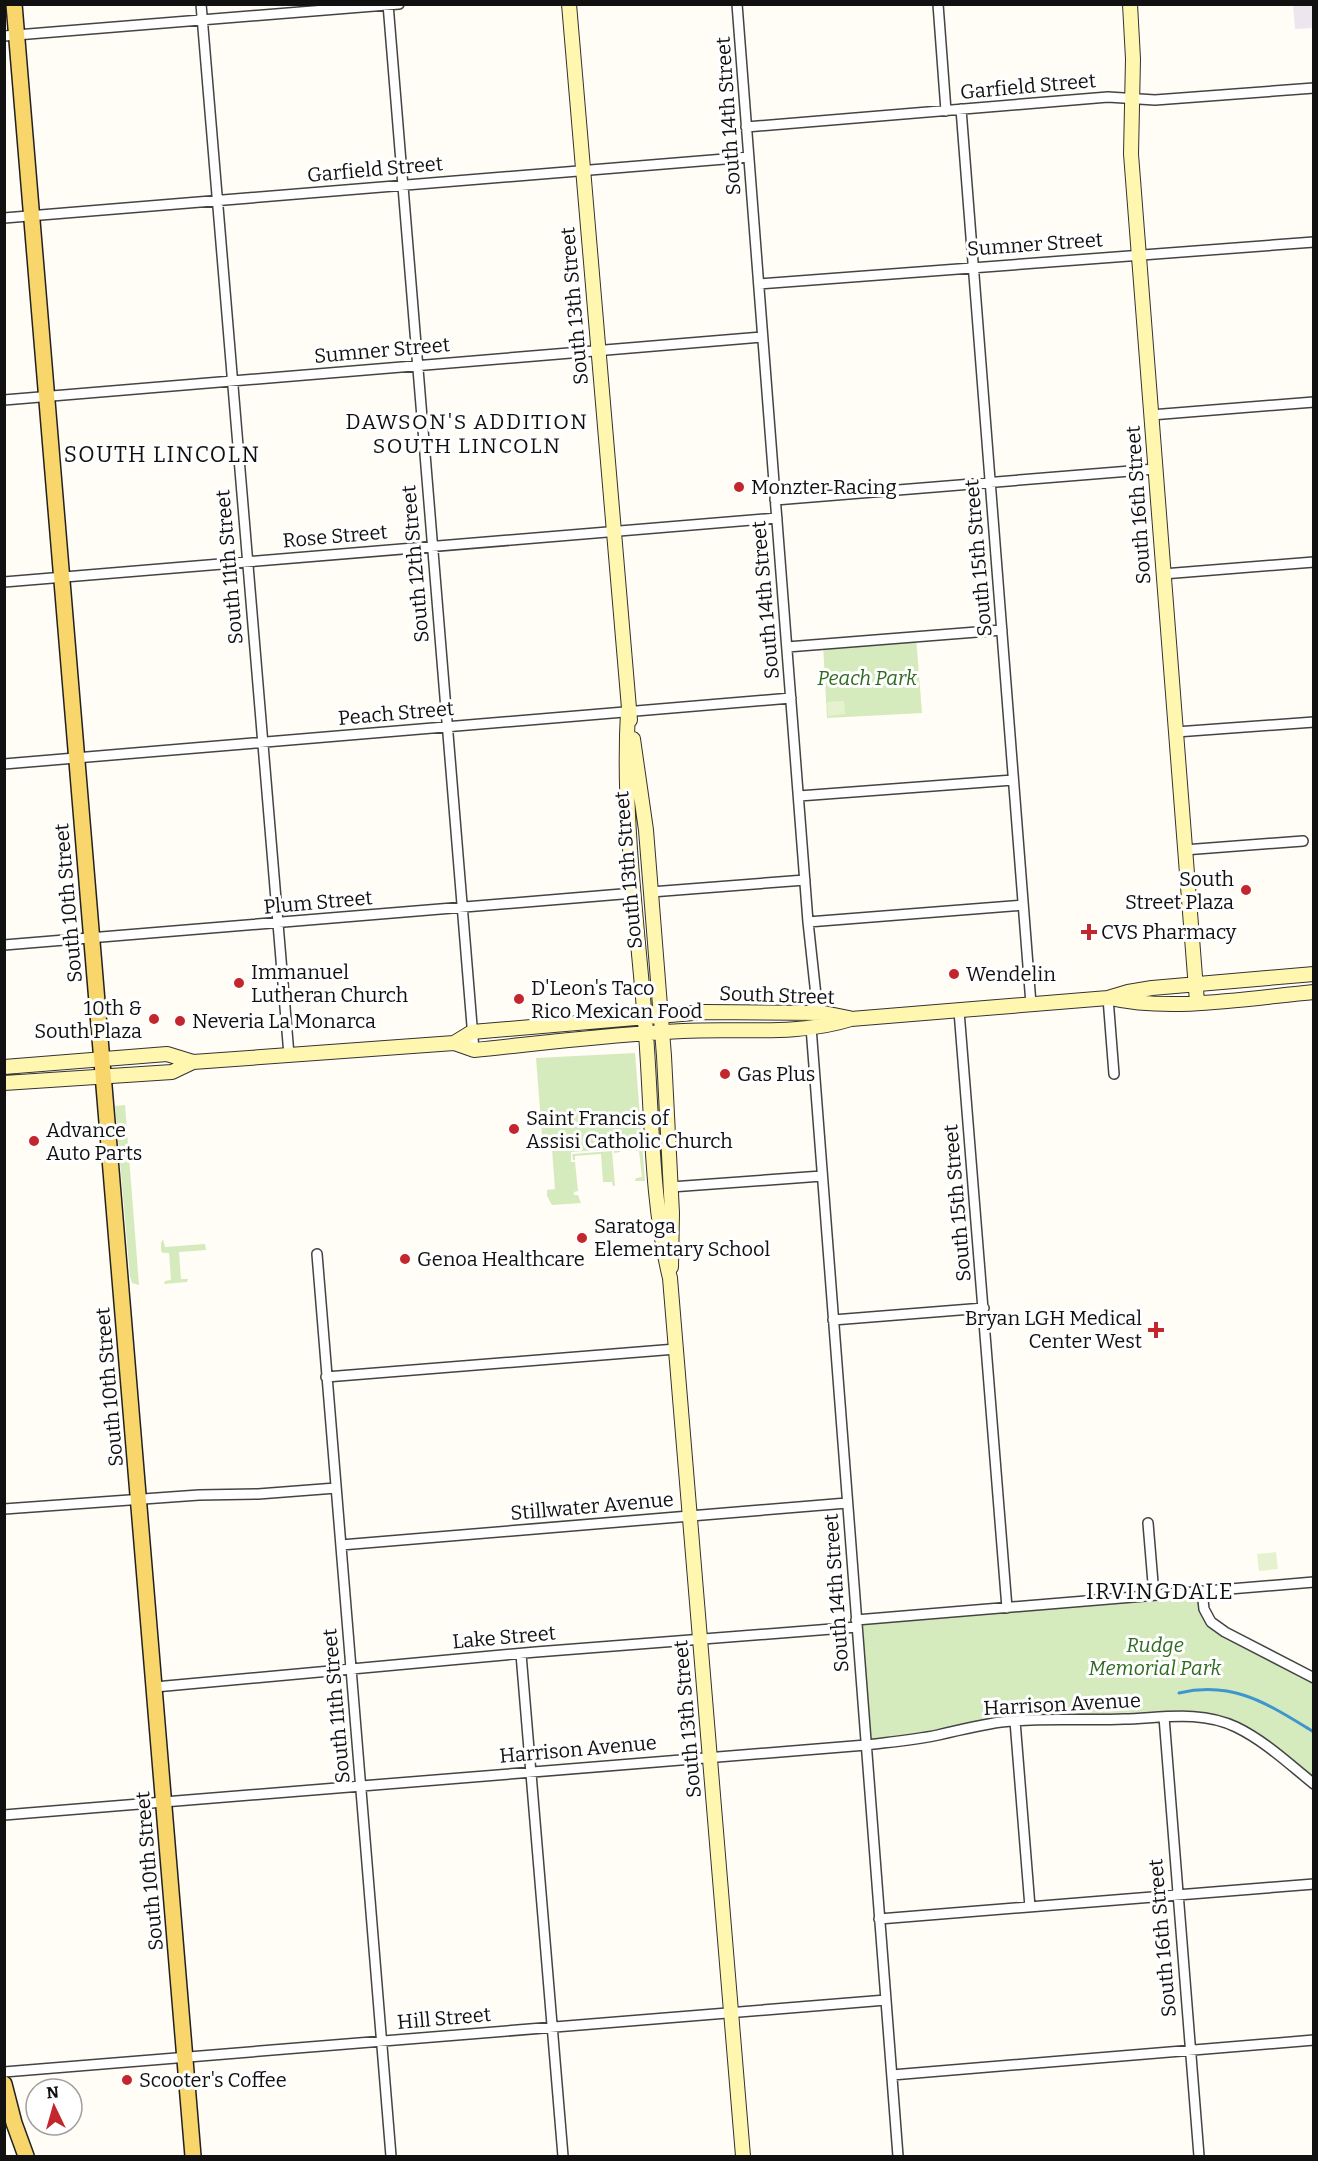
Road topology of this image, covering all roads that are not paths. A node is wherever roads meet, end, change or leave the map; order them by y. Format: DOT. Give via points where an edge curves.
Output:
graph roads {
  1 [pos="14,4"];
  2 [pos="201,4"];
  3 [pos="399,4"];
  4 [pos="569,4"];
  5 [pos="737,4"];
  6 [pos="938,4"];
  7 [pos="1130,4"];
  8 [pos="388,5"];
  9 [pos="202,20"];
  10 [pos="11,35"];
  11 [pos="1314,88"];
  12 [pos="1131,99"];
  13 [pos="961,109"];
  14 [pos="946,111"];
  15 [pos="746,127"];
  16 [pos="749,157"];
  17 [pos="582,170"];
  18 [pos="402,185"];
  19 [pos="217,200"];
  20 [pos="32,216"];
  21 [pos="4,218"];
  22 [pos="1314,242"];
  23 [pos="1139,255"];
  24 [pos="974,267"];
  25 [pos="759,284"];
  26 [pos="762,337"];
  27 [pos="598,350"];
  28 [pos="417,365"];
  29 [pos="231,381"];
  30 [pos="47,396"];
  31 [pos="4,400"];
  32 [pos="1314,402"];
  33 [pos="1151,415"];
  34 [pos="1155,469"];
  35 [pos="990,483"];
  36 [pos="775,500"];
  37 [pos="777,518"];
  38 [pos="612,531"];
  39 [pos="432,546"];
  40 [pos="247,561"];
  41 [pos="1314,562"];
  42 [pos="1163,574"];
  43 [pos="62,577"];
  44 [pos="4,582"];
  45 [pos="1002,630"];
  46 [pos="787,647"];
  47 [pos="791,698"];
  48 [pos="628,711"];
  49 [pos="1314,722"];
  50 [pos="447,727"];
  51 [pos="1176,732"];
  52 [pos="262,742"];
  53 [pos="77,758"];
  54 [pos="4,764"];
  55 [pos="1013,780"];
  56 [pos="799,796"];
  57 [pos="1304,841"];
  58 [pos="1184,850"];
  59 [pos="805,880"];
  60 [pos="651,892"];
  61 [pos="634,893"];
  62 [pos="1023,905"];
  63 [pos="462,908"];
  64 [pos="808,922"];
  65 [pos="276,923"];
  66 [pos="92,939"];
  67 [pos="4,945"];
  68 [pos="1314,974"];
  69 [pos="1195,984"];
  70 [pos="1314,992"];
  71 [pos="1108,998"];
  72 [pos="1197,1002"];
  73 [pos="1031,1004"];
  74 [pos="959,1011"];
  75 [pos="818,1014"];
  76 [pos="661,1016"];
  77 [pos="645,1017"];
  78 [pos="851,1019"];
  79 [pos="811,1027"];
  80 [pos="472,1032"];
  81 [pos="662,1032"];
  82 [pos="646,1033"];
  83 [pos="454,1043"];
  84 [pos="474,1050"];
  85 [pos="289,1055"];
  86 [pos="102,1059"];
  87 [pos="193,1062"];
  88 [pos="4,1067"];
  89 [pos="1114,1074"];
  90 [pos="103,1076"];
  91 [pos="4,1083"];
  92 [pos="822,1176"];
  93 [pos="671,1187"];
  94 [pos="316,1254"];
  95 [pos="670,1278"];
  96 [pos="984,1308"];
  97 [pos="833,1320"];
  98 [pos="676,1349"];
  99 [pos="326,1377"];
  100 [pos="336,1488"];
  101 [pos="139,1500"];
  102 [pos="847,1503"];
  103 [pos="4,1509"];
  104 [pos="690,1515"];
  105 [pos="1148,1523"];
  106 [pos="340,1545"];
  107 [pos="1314,1582"];
  108 [pos="1202,1592"];
  109 [pos="1154,1595"];
  110 [pos="1007,1608"];
  111 [pos="856,1623"];
  112 [pos="700,1639"];
  113 [pos="521,1653"];
  114 [pos="352,1670"];
  115 [pos="1314,1678"];
  116 [pos="155,1687"];
  117 [pos="1164,1717"];
  118 [pos="1015,1721"];
  119 [pos="866,1744"];
  120 [pos="710,1756"];
  121 [pos="531,1771"];
  122 [pos="1314,1784"];
  123 [pos="360,1785"];
  124 [pos="164,1802"];
  125 [pos="4,1815"];
  126 [pos="1314,1884"];
  127 [pos="1178,1896"];
  128 [pos="1030,1907"];
  129 [pos="879,1919"];
  130 [pos="886,2000"];
  131 [pos="731,2012"];
  132 [pos="552,2027"];
  133 [pos="1314,2040"];
  134 [pos="382,2041"];
  135 [pos="1190,2050"];
  136 [pos="185,2057"];
  137 [pos="4,2072"];
  138 [pos="891,2075"];
  139 [pos="4,2084"];
  140 [pos="26,2157"];
  141 [pos="193,2157"];
  142 [pos="391,2157"];
  143 [pos="563,2157"];
  144 [pos="743,2157"];
  145 [pos="898,2157"];
  146 [pos="1199,2157"];
  1 -- 10 [label="main road, South 10th Street"];
  2 -- 9 [label="street, South 11th Street"];
  3 -- 8 [label="street"];
  4 -- 17 [label="main road, South 13th Street"];
  5 -- 15 [label="street, South 14th Street"];
  6 -- 14 [label="street"];
  7 -- 12 [label="main road, South 16th Street"];
  8 -- 9 [label="street"];
  8 -- 18 [label="street, South 12th Street"];
  9 -- 10 [label="street"];
  9 -- 19 [label="street, South 11th Street"];
  10 -- 20 [label="main road, South 10th Street"];
  11 -- 12 [label="street, Garfield Street"];
  12 -- 13 [label="street, Garfield Street" via="1108,97"];
  12 -- 23 [label="main road, South 16th Street"];
  13 -- 14 [label="street, Garfield Street"];
  13 -- 24 [label="street, South 15th Street"];
  14 -- 15 [label="street, Garfield Street"];
  15 -- 16 [label="street, South 14th Street"];
  16 -- 17 [label="street, Garfield Street"];
  16 -- 25 [label="street, South 14th Street"];
  17 -- 18 [label="street, Garfield Street"];
  17 -- 27 [label="main road, South 13th Street"];
  18 -- 19 [label="street, Garfield Street"];
  18 -- 28 [label="street, South 12th Street"];
  19 -- 20 [label="street, Garfield Street"];
  19 -- 29 [label="street, South 11th Street"];
  20 -- 21 [label="street, Garfield Street"];
  20 -- 30 [label="main road, South 10th Street"];
  22 -- 23 [label="street, Sumner Street"];
  23 -- 24 [label="street, Sumner Street"];
  23 -- 33 [label="main road, South 16th Street"];
  24 -- 25 [label="street, Sumner Street"];
  24 -- 35 [label="street, South 15th Street"];
  25 -- 26 [label="street, South 14th Street"];
  26 -- 27 [label="street, Sumner Street"];
  26 -- 36 [label="street, South 14th Street"];
  27 -- 28 [label="street, Sumner Street"];
  27 -- 38 [label="main road, South 13th Street"];
  28 -- 29 [label="street, Sumner Street"];
  28 -- 39 [label="street, South 12th Street"];
  29 -- 30 [label="street, Sumner Street"];
  29 -- 40 [label="street, South 11th Street"];
  30 -- 31 [label="street, Sumner Street"];
  30 -- 43 [label="main road, South 10th Street"];
  32 -- 33 [label="street"];
  33 -- 34 [label="main road, South 16th Street"];
  34 -- 35 [label="street"];
  34 -- 42 [label="main road, South 16th Street"];
  35 -- 36 [label="street"];
  35 -- 45 [label="street, South 15th Street"];
  36 -- 37 [label="street, South 14th Street"];
  37 -- 38 [label="street, Rose Street"];
  37 -- 46 [label="street, South 14th Street"];
  38 -- 39 [label="street, Rose Street"];
  38 -- 48 [label="main road, South 13th Street"];
  39 -- 40 [label="street, Rose Street"];
  39 -- 50 [label="street, South 12th Street"];
  40 -- 43 [label="street, Rose Street"];
  40 -- 52 [label="street, South 11th Street"];
  41 -- 42 [label="street"];
  42 -- 51 [label="main road, South 16th Street"];
  43 -- 44 [label="street, Rose Street"];
  43 -- 53 [label="main road, South 10th Street"];
  45 -- 46 [label="street"];
  45 -- 55 [label="street, South 15th Street"];
  46 -- 47 [label="street, South 14th Street"];
  47 -- 48 [label="street, Peach Street"];
  47 -- 56 [label="street, South 14th Street"];
  48 -- 50 [label="street, Peach Street"];
  48 -- 60 [label="main road, South 13th Street"];
  48 -- 61 [label="main road, South 13th Street" via="626,745"];
  49 -- 51 [label="street"];
  50 -- 52 [label="street, Peach Street"];
  50 -- 63 [label="street, South 12th Street"];
  51 -- 58 [label="main road, South 16th Street"];
  52 -- 53 [label="street, Peach Street"];
  52 -- 65 [label="street, South 11th Street"];
  53 -- 54 [label="street, Peach Street"];
  53 -- 66 [label="main road, South 10th Street"];
  55 -- 56 [label="street"];
  55 -- 62 [label="street, South 15th Street"];
  56 -- 59 [label="street, South 14th Street"];
  57 -- 58 [label="street"];
  58 -- 69 [label="main road, South 16th Street"];
  59 -- 60 [label="street"];
  59 -- 64 [label="street, South 14th Street"];
  60 -- 76 [label="main road, South 13th Street"];
  61 -- 63 [label="street, Plum Street"];
  61 -- 77 [label="main road, South 13th Street"];
  62 -- 64 [label="street"];
  62 -- 73 [label="street, South 15th Street"];
  63 -- 65 [label="street, Plum Street"];
  63 -- 80 [label="street, South 12th Street"];
  64 -- 75 [label="street, South 14th Street"];
  65 -- 66 [label="street, Plum Street"];
  65 -- 85 [label="street, South 11th Street"];
  66 -- 67 [label="street, Plum Street"];
  66 -- 86 [label="main road, South 10th Street"];
  68 -- 69 [label="main road, South Street"];
  69 -- 71 [label="main road, South Street"];
  69 -- 72 [label="main road, South 16th Street"];
  70 -- 72 [label="main road, South Street"];
  71 -- 72 [label="main road, South Street" via="1130,1003"];
  71 -- 73 [label="main road, South Street"];
  71 -- 89 [label="street"];
  73 -- 74 [label="main road, South Street"];
  74 -- 78 [label="main road, South Street"];
  74 -- 96 [label="street, South 15th Street"];
  75 -- 76 [label="main road, South Street"];
  75 -- 78 [label="main road, South Street"];
  76 -- 77 [label="main road, South Street"];
  76 -- 81 [label="main road, South 13th Street"];
  77 -- 80 [label="main road, South Street"];
  77 -- 82 [label="main road, South 13th Street"];
  78 -- 79 [label="main road, South Street"];
  79 -- 81 [label="main road, South Street"];
  79 -- 92 [label="street, South 14th Street"];
  80 -- 83 [label="main road, South Street"];
  80 -- 84 [label="street, South 12th Street"];
  81 -- 82 [label="main road, South Street"];
  81 -- 93 [label="main road, South 13th Street"];
  82 -- 84 [label="main road, South Street"];
  82 -- 95 [label="main road, South 13th Street" via="662,1248"];
  83 -- 84 [label="main road, South Street"];
  83 -- 85 [label="main road, South Street"];
  85 -- 87 [label="main road, South Street"];
  86 -- 87 [label="main road, South Street" via="167,1054"];
  86 -- 88 [label="main road, South Street"];
  86 -- 90 [label="main road, South 10th Street"];
  87 -- 90 [label="main road, South Street" via="172,1072"];
  90 -- 91 [label="main road, South Street"];
  90 -- 101 [label="main road, South 10th Street"];
  92 -- 93 [label="street"];
  92 -- 97 [label="street, South 14th Street"];
  93 -- 95 [label="main road, South 13th Street"];
  94 -- 99 [label="street, South 11th Street"];
  95 -- 98 [label="main road, South 13th Street"];
  96 -- 97 [label="street"];
  96 -- 110 [label="street, South 15th Street"];
  97 -- 102 [label="street, South 14th Street"];
  98 -- 99 [label="street"];
  98 -- 104 [label="main road, South 13th Street"];
  99 -- 100 [label="street, South 11th Street"];
  100 -- 101 [label="street"];
  100 -- 106 [label="street, South 11th Street"];
  101 -- 103 [label="street"];
  101 -- 116 [label="main road, South 10th Street"];
  102 -- 104 [label="street, Stillwater Avenue"];
  102 -- 111 [label="street, South 14th Street"];
  104 -- 106 [label="street, Stillwater Avenue"];
  104 -- 112 [label="main road, South 13th Street"];
  105 -- 109 [label="street"];
  106 -- 114 [label="street, South 11th Street"];
  107 -- 108 [label="street, Lake Street"];
  108 -- 109 [label="street, Lake Street"];
  108 -- 115 [label="street" via="1210,1622"];
  109 -- 110 [label="street, Lake Street"];
  110 -- 111 [label="street, Lake Street"];
  111 -- 112 [label="street, Lake Street"];
  111 -- 119 [label="street, South 14th Street"];
  112 -- 113 [label="street, Lake Street"];
  112 -- 120 [label="main road, South 13th Street"];
  113 -- 114 [label="street, Lake Street"];
  113 -- 121 [label="street"];
  114 -- 116 [label="street, Lake Street"];
  114 -- 123 [label="street, South 11th Street"];
  116 -- 124 [label="main road, South 10th Street"];
  117 -- 118 [label="street, Harrison Avenue"];
  117 -- 122 [label="street, Harrison Avenue" via="1194,1716 1236,1727"];
  117 -- 127 [label="street, South 16th Street"];
  118 -- 119 [label="street, Harrison Avenue"];
  118 -- 128 [label="street"];
  119 -- 120 [label="street, Harrison Avenue"];
  119 -- 129 [label="street, South 14th Street"];
  120 -- 121 [label="street, Harrison Avenue"];
  120 -- 131 [label="main road, South 13th Street"];
  121 -- 123 [label="street, Harrison Avenue"];
  121 -- 132 [label="street"];
  123 -- 124 [label="street, Harrison Avenue"];
  123 -- 134 [label="street, South 11th Street"];
  124 -- 125 [label="street, Harrison Avenue"];
  124 -- 136 [label="main road, South 10th Street"];
  126 -- 127 [label="street"];
  127 -- 128 [label="street"];
  127 -- 135 [label="street, South 16th Street"];
  128 -- 129 [label="street"];
  129 -- 130 [label="street, South 14th Street"];
  130 -- 131 [label="street, Hill Street"];
  130 -- 138 [label="street, South 14th Street"];
  131 -- 132 [label="street, Hill Street"];
  131 -- 144 [label="main road, South 13th Street"];
  132 -- 134 [label="street, Hill Street"];
  132 -- 143 [label="street"];
  133 -- 135 [label="street"];
  134 -- 136 [label="street, Hill Street"];
  134 -- 142 [label="street, South 11th Street"];
  135 -- 138 [label="street"];
  135 -- 146 [label="street, South 16th Street"];
  136 -- 137 [label="street, Hill Street"];
  136 -- 141 [label="main road, South 10th Street"];
  138 -- 145 [label="street, South 14th Street"];
  139 -- 140 [label="main road"];
}
